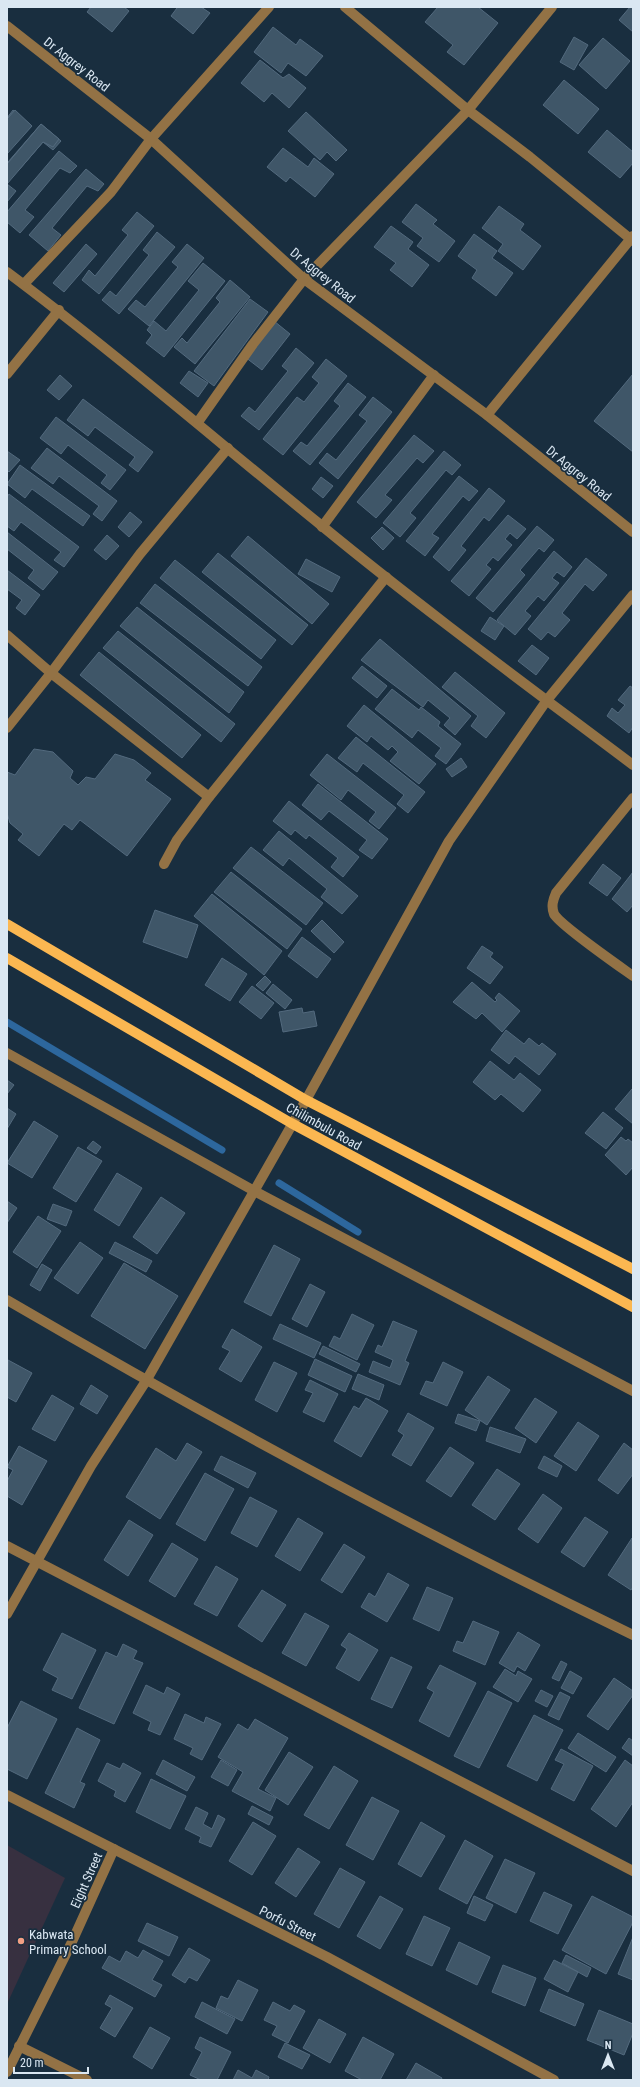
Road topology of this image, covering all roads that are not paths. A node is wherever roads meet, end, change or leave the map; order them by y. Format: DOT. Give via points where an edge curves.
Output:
graph roads {
  1 [pos="268,7"];
  2 [pos="345,7"];
  3 [pos="552,7"];
  4 [pos="9,30"];
  5 [pos="468,110"];
  6 [pos="151,139"];
  7 [pos="632,238"];
  8 [pos="7,272"];
  9 [pos="304,279"];
  10 [pos="24,284"];
  11 [pos="58,310"];
  12 [pos="7,374"];
  13 [pos="434,375"];
  14 [pos="487,415"];
  15 [pos="198,422"];
  16 [pos="228,448"];
  17 [pos="322,526"];
  18 [pos="633,532"];
  19 [pos="386,577"];
  20 [pos="633,596"];
  21 [pos="7,635"];
  22 [pos="51,673"];
  23 [pos="547,700"];
  24 [pos="7,728"];
  25 [pos="633,765"];
  26 [pos="209,797"];
  27 [pos="633,798"];
  28 [pos="164,864"];
  29 [pos="7,924"];
  30 [pos="7,958"];
  31 [pos="633,976"];
  32 [pos="7,1052"];
  33 [pos="306,1100"];
  34 [pos="291,1123"];
  35 [pos="256,1192"];
  36 [pos="633,1269"];
  37 [pos="7,1300"];
  38 [pos="633,1307"];
  39 [pos="146,1381"];
  40 [pos="633,1391"];
  41 [pos="7,1546"];
  42 [pos="36,1562"];
  43 [pos="7,1614"];
  44 [pos="633,1635"];
  45 [pos="7,1795"];
  46 [pos="114,1849"];
  47 [pos="633,1871"];
  48 [pos="19,2046"];
  49 [pos="7,2072"];
  50 [pos="87,2080"];
  51 [pos="554,2080"];
  1 -- 6 [label="street"];
  2 -- 5 [label="street"];
  3 -- 5 [label="street"];
  4 -- 6 [label="street, Dr Aggrey Road"];
  5 -- 7 [label="street"];
  5 -- 9 [label="street"];
  6 -- 9 [label="street, Dr Aggrey Road"];
  6 -- 10 [label="street" via="111,192"];
  7 -- 14 [label="street"];
  8 -- 10 [label="street"];
  9 -- 13 [label="street, Dr Aggrey Road"];
  9 -- 15 [label="street" via="253,344"];
  10 -- 11 [label="street"];
  11 -- 12 [label="street"];
  11 -- 15 [label="street"];
  13 -- 14 [label="street, Dr Aggrey Road"];
  13 -- 17 [label="street"];
  14 -- 18 [label="street, Dr Aggrey Road"];
  15 -- 16 [label="street"];
  16 -- 17 [label="street"];
  16 -- 22 [label="street" via="140,554"];
  17 -- 19 [label="street"];
  19 -- 23 [label="street"];
  19 -- 26 [label="street"];
  20 -- 23 [label="street"];
  21 -- 22 [label="street"];
  22 -- 24 [label="street"];
  22 -- 26 [label="street"];
  23 -- 25 [label="street"];
  23 -- 33 [label="street" via="449,841"];
  26 -- 28 [label="street" via="177,840"];
  27 -- 31 [label="street" via="556,893 552,904 555,915 567,927"];
  29 -- 33 [label="main road, Chilimbulu Road"];
  30 -- 34 [label="main road, Chilimbulu Road"];
  32 -- 35 [label="street"];
  33 -- 34 [label="street"];
  33 -- 36 [label="main road, Chilimbulu Road"];
  34 -- 35 [label="street"];
  34 -- 38 [label="main road, Chilimbulu Road"];
  35 -- 39 [label="street" via="201,1282"];
  35 -- 40 [label="street"];
  37 -- 39 [label="street"];
  39 -- 42 [label="street" via="91,1466"];
  39 -- 44 [label="street" via="497,1568"];
  41 -- 42 [label="street"];
  42 -- 43 [label="street"];
  42 -- 47 [label="street"];
  45 -- 46 [label="street, Porfu Street"];
  46 -- 48 [label="street, Eight Street" via="71,1944"];
  46 -- 51 [label="street, Porfu Street" via="327,1957"];
  48 -- 49 [label="street, Eight Street"];
  48 -- 50 [label="street"];
}
